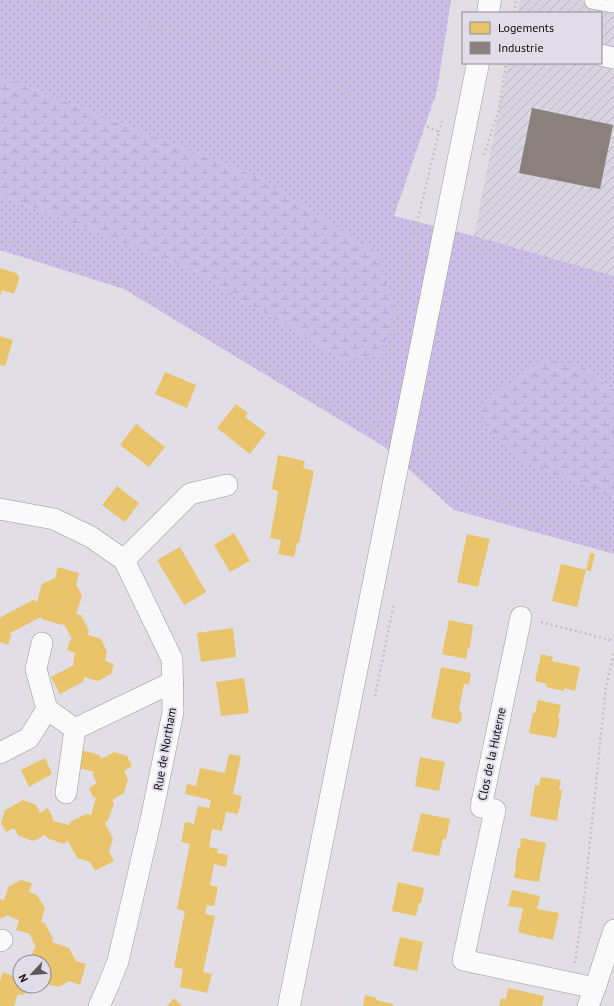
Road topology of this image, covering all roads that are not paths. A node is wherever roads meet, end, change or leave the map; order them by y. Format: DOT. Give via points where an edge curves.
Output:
graph roads {
  1 [pos="490,0"];
  2 [pos="590,0"];
  3 [pos="613,0"];
  4 [pos="488,12"];
  5 [pos="602,55"];
  6 [pos="614,58"];
  7 [pos="478,64"];
  8 [pos="227,485"];
  9 [pos="0,509"];
  10 [pos="124,560"];
  11 [pos="521,617"];
  12 [pos="42,643"];
  13 [pos="173,682"];
  14 [pos="47,709"];
  15 [pos="75,729"];
  16 [pos="0,753"];
  17 [pos="66,793"];
  18 [pos="614,930"];
  19 [pos="592,997"];
  20 [pos="99,1006"];
  21 [pos="289,1006"];
  1 -- 4 [label="street"];
  2 -- 3 [label="lane" via="591,3 613,7"];
  5 -- 6 [label="street"];
  7 -- 21 [label="street"];
  8 -- 10 [label="street" via="190,494"];
  9 -- 10 [label="street, Rue de Northam" via="54,519 91,537"];
  10 -- 13 [label="street, Rue de Northam" via="172,659"];
  11 -- 19 [label="street, Clos de la Huterne" via="481,807 495,810 463,960 573,983"];
  12 -- 14 [label="street" via="36,669"];
  13 -- 15 [label="street"];
  13 -- 20 [label="street, Rue de Northam" via="173,712 152,820 118,961"];
  14 -- 15 [label="street"];
  14 -- 16 [label="street" via="29,738"];
  15 -- 17 [label="street"];
  18 -- 19 [label="street"];
}
